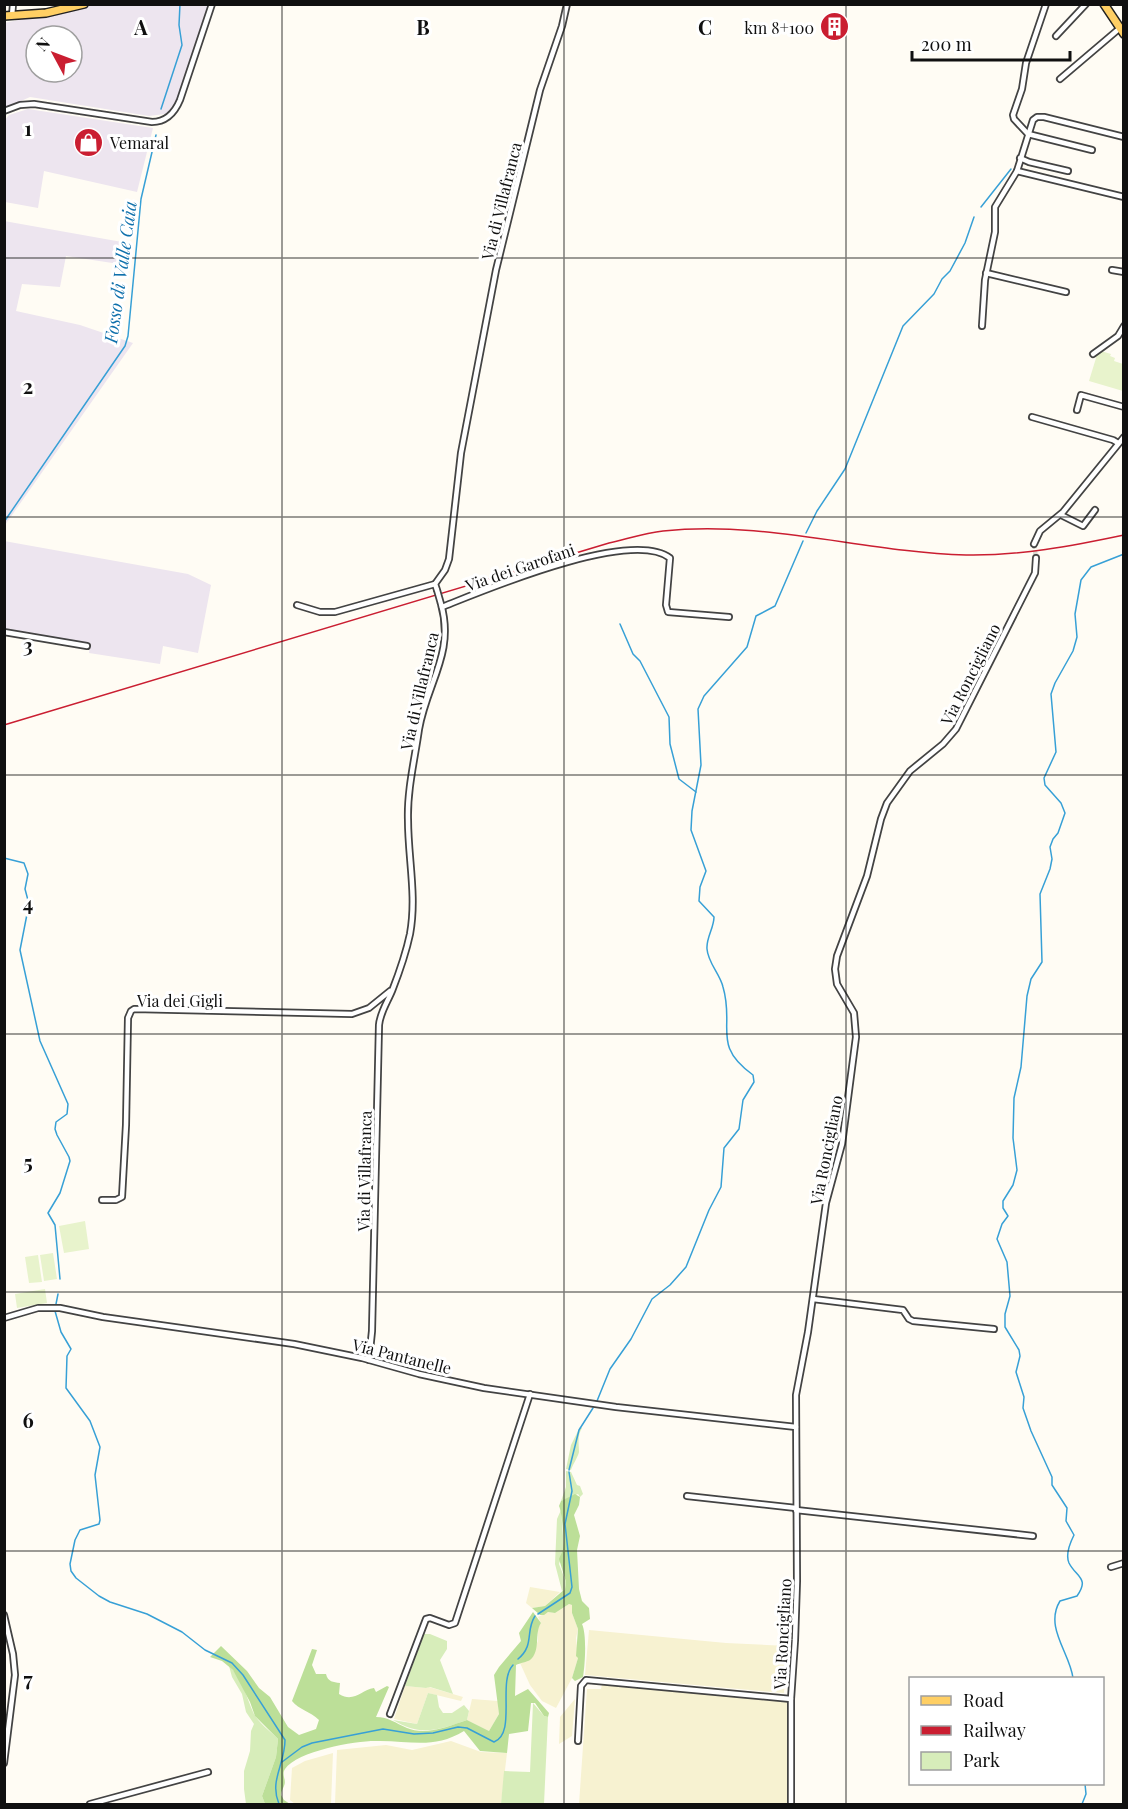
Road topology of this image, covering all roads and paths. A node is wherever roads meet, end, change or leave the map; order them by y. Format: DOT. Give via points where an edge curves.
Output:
graph roads {
  1 [pos="13,4"];
  2 [pos="84,4"];
  3 [pos="212,4"];
  4 [pos="567,4"];
  5 [pos="1046,4"];
  6 [pos="1086,4"];
  7 [pos="1104,4"];
  8 [pos="8,16"];
  9 [pos="1122,31"];
  10 [pos="1056,36"];
  11 [pos="1060,79"];
  12 [pos="4,111"];
  13 [pos="1028,134"];
  14 [pos="1124,137"];
  15 [pos="1092,150"];
  16 [pos="1020,158"];
  17 [pos="1017,171"];
  18 [pos="1068,171"];
  19 [pos="1124,197"];
  20 [pos="1112,270"];
  21 [pos="1124,272"];
  22 [pos="986,273"];
  23 [pos="1066,292"];
  24 [pos="982,326"];
  25 [pos="1124,326"];
  26 [pos="1093,354"];
  27 [pos="1124,407"];
  28 [pos="1077,410"];
  29 [pos="1032,417"];
  30 [pos="1124,437"];
  31 [pos="1118,443"];
  32 [pos="1095,510"];
  33 [pos="1060,515"];
  34 [pos="1034,544"];
  35 [pos="1036,558"];
  36 [pos="435,584"];
  37 [pos="297,605"];
  38 [pos="442,606"];
  39 [pos="729,617"];
  40 [pos="4,632"];
  41 [pos="87,646"];
  42 [pos="392,989"];
  43 [pos="102,1200"];
  44 [pos="813,1299"];
  45 [pos="4,1318"];
  46 [pos="994,1329"];
  47 [pos="369,1360"];
  48 [pos="530,1394"];
  49 [pos="796,1427"];
  50 [pos="687,1496"];
  51 [pos="796,1509"];
  52 [pos="1033,1536"];
  53 [pos="1124,1563"];
  54 [pos="1111,1567"];
  55 [pos="4,1615"];
  56 [pos="791,1699"];
  57 [pos="390,1714"];
  58 [pos="578,1741"];
  59 [pos="4,1763"];
  60 [pos="208,1772"];
  61 [pos="90,1804"];
  62 [pos="791,1804"];
  1 -- 8 [label="street"];
  2 -- 8 [label="main road"];
  3 -- 12 [label="street" via="180,100 164,120 152,122 34,104"];
  4 -- 36 [label="street, Via di Villafranca" via="540,90 499,260 462,445 448,559"];
  5 -- 13 [label="street" via="1013,114"];
  6 -- 10 [label="street"];
  7 -- 9 [label="main road"];
  9 -- 11 [label="street"];
  13 -- 14 [label="street" via="1033,120 1042,117"];
  13 -- 15 [label="street"];
  13 -- 16 [label="street"];
  16 -- 17 [label="street"];
  16 -- 18 [label="street"];
  17 -- 19 [label="street"];
  17 -- 22 [label="street" via="995,207 995,232"];
  20 -- 21 [label="street"];
  22 -- 23 [label="street"];
  22 -- 24 [label="street"];
  25 -- 26 [label="street" via="1116,338"];
  27 -- 28 [label="street" via="1081,395"];
  29 -- 31 [label="street"];
  30 -- 31 [label="street"];
  31 -- 33 [label="street"];
  32 -- 33 [label="street" via="1083,526"];
  33 -- 34 [label="street" via="1040,531"];
  35 -- 44 [label="street, Via Roncigliano" via="1035,573 954,732 914,767 887,803 867,876 838,950 836,980 854,1013 856,1037 842,1144 826,1203"];
  36 -- 37 [label="street" via="335,612"];
  36 -- 38 [label="street, Via di Villafranca, bridge"];
  38 -- 39 [label="street, Via dei Garofani" via="558,564 633,551 660,553 670,558 668,612"];
  38 -- 42 [label="street, Via di Villafranca" via="446,625 444,647 421,722 408,809 411,924"];
  40 -- 41 [label="street"];
  42 -- 43 [label="street, Via dei Gigli" via="369,1008 352,1014 131,1011 122,1197"];
  42 -- 47 [label="street, Via di Villafranca" via="378,1028"];
  44 -- 46 [label="street" via="902,1310 913,1321"];
  44 -- 49 [label="street, Via Roncigliano" via="797,1386"];
  45 -- 47 [label="street, Via Pantanelle" via="57,1307 294,1344"];
  47 -- 48 [label="street, Via Pantanelle" via="457,1383"];
  48 -- 49 [label="street, Via Pantanelle"];
  48 -- 57 [label="street" via="454,1623 426,1619"];
  49 -- 51 [label="street, Via Roncigliano"];
  50 -- 51 [label="street"];
  51 -- 52 [label="street"];
  51 -- 56 [label="street, Via Roncigliano"];
  53 -- 54 [label="street"];
  55 -- 59 [label="street" via="15,1674"];
  56 -- 58 [label="street" via="586,1680 581,1686"];
  56 -- 62 [label="street, Via Roncigliano"];
  60 -- 61 [label="street"];
}
